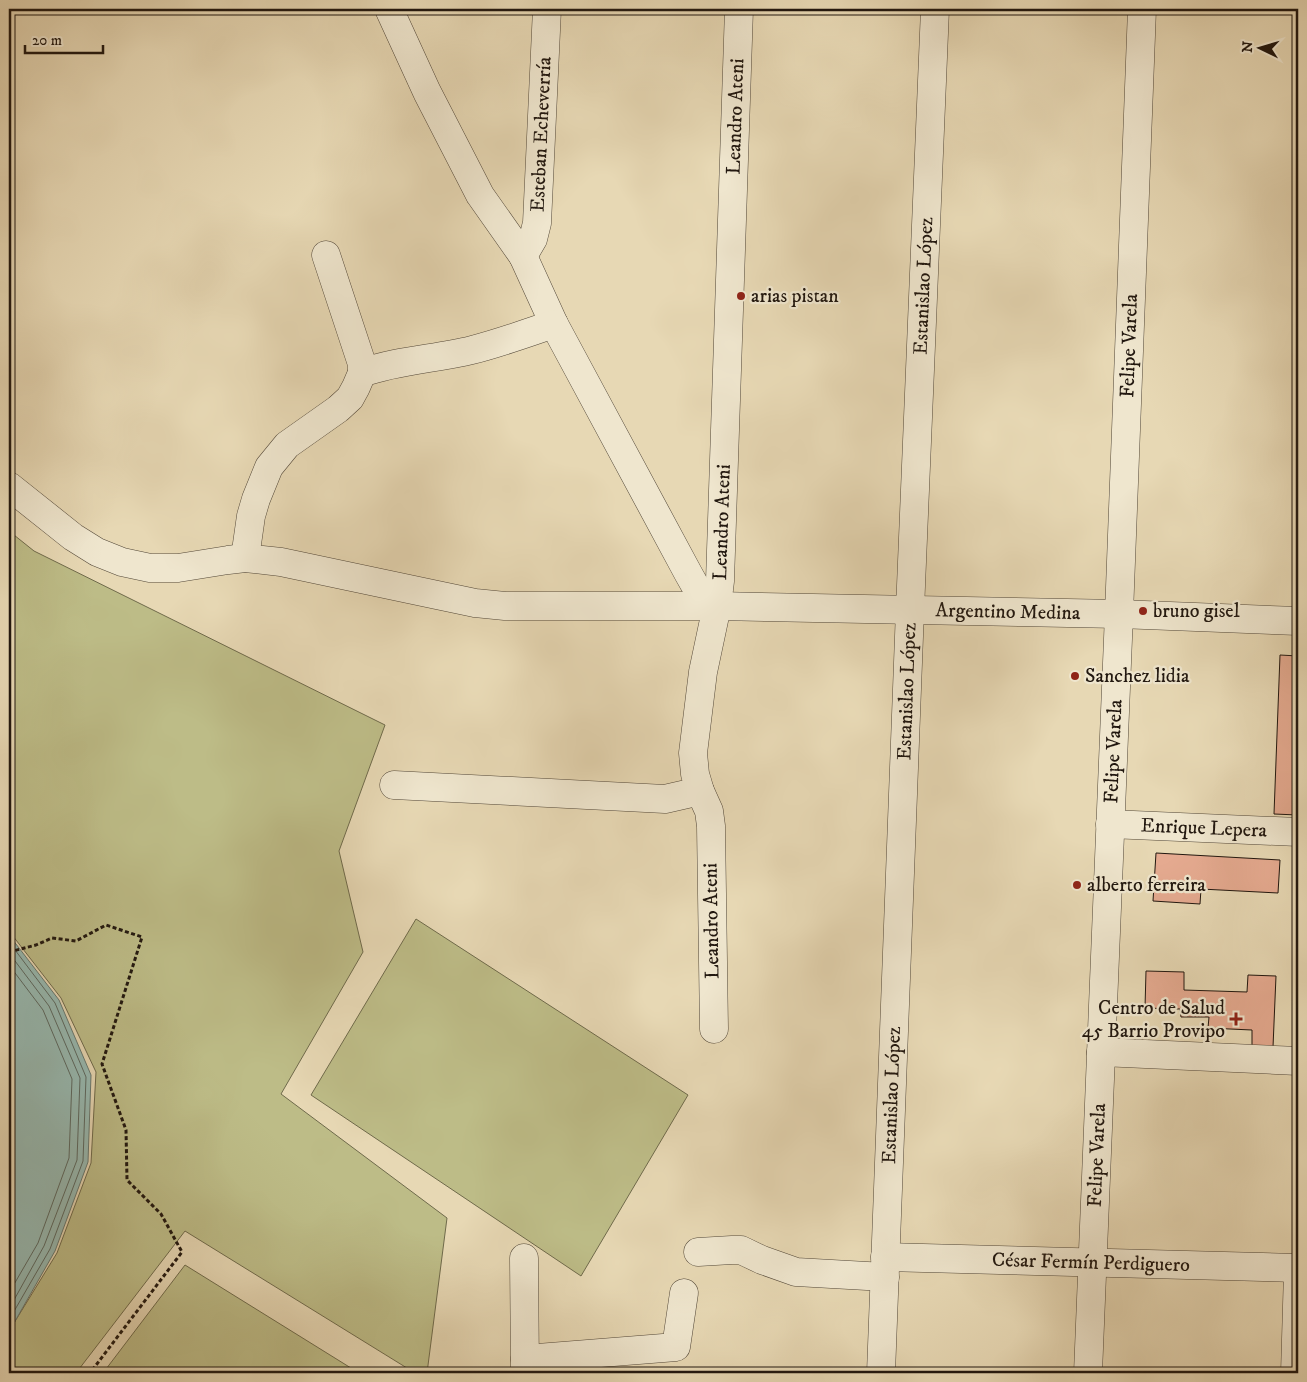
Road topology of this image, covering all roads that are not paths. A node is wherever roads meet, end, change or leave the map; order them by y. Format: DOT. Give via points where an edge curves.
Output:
graph roads {
  1 [pos="389,9"];
  2 [pos="547,9"];
  3 [pos="739,9"];
  4 [pos="935,9"];
  5 [pos="1142,9"];
  6 [pos="326,255"];
  7 [pos="523,256"];
  8 [pos="554,324"];
  9 [pos="362,373"];
  10 [pos="9,486"];
  11 [pos="245,558"];
  12 [pos="717,606"];
  13 [pos="910,610"];
  14 [pos="1119,614"];
  15 [pos="1298,621"];
  16 [pos="394,785"];
  17 [pos="700,791"];
  18 [pos="1110,824"];
  19 [pos="1298,832"];
  20 [pos="714,1029"];
  21 [pos="1102,1052"];
  22 [pos="1298,1061"];
  23 [pos="698,1252"];
  24 [pos="524,1258"];
  25 [pos="1093,1262"];
  26 [pos="885,1267"];
  27 [pos="1298,1268"];
  28 [pos="1298,1272"];
  29 [pos="684,1293"];
  30 [pos="525,1366"];
  31 [pos="881,1373"];
  32 [pos="1088,1373"];
  33 [pos="1295,1373"];
  1 -- 7 [label="street" via="480,195"];
  2 -- 7 [label="street, Esteban Echeverría" via="537,223 533,239"];
  3 -- 12 [label="street, Leandro Ateni"];
  4 -- 13 [label="street, Estanislao López"];
  5 -- 14 [label="street, Felipe Varela"];
  6 -- 9 [label="street" via="362,364"];
  7 -- 8 [label="street"];
  8 -- 9 [label="street" via="471,350"];
  8 -- 12 [label="street" via="697,589"];
  9 -- 11 [label="street" via="350,398 286,445 270,467 251,516"];
  10 -- 11 [label="street, Argentino Medina" via="74,537 97,552 122,562 150,568 178,568"];
  11 -- 12 [label="street, Argentino Medina" via="281,562 475,603 505,606"];
  12 -- 13 [label="street, Argentino Medina"];
  12 -- 17 [label="street, Leandro Ateni" via="693,753"];
  13 -- 14 [label="street, Argentino Medina"];
  13 -- 26 [label="street, Estanislao López"];
  14 -- 15 [label="street, Argentino Medina"];
  14 -- 18 [label="street, Felipe Varela"];
  16 -- 17 [label="street" via="665,799"];
  17 -- 20 [label="street, Leandro Ateni" via="709,811 711,826"];
  18 -- 19 [label="street, Enrique Lepera"];
  18 -- 21 [label="street, Felipe Varela"];
  21 -- 22 [label="street"];
  21 -- 25 [label="street, Felipe Varela"];
  23 -- 26 [label="street, César Fermín Perdiguero" via="741,1250 796,1272"];
  24 -- 30 [label="street"];
  25 -- 26 [label="street, César Fermín Perdiguero"];
  25 -- 27 [label="street, César Fermín Perdiguero"];
  25 -- 32 [label="street, Felipe Varela"];
  26 -- 31 [label="street, Estanislao López"];
  28 -- 33 [label="street"];
  29 -- 30 [label="street" via="676,1347"];
}
